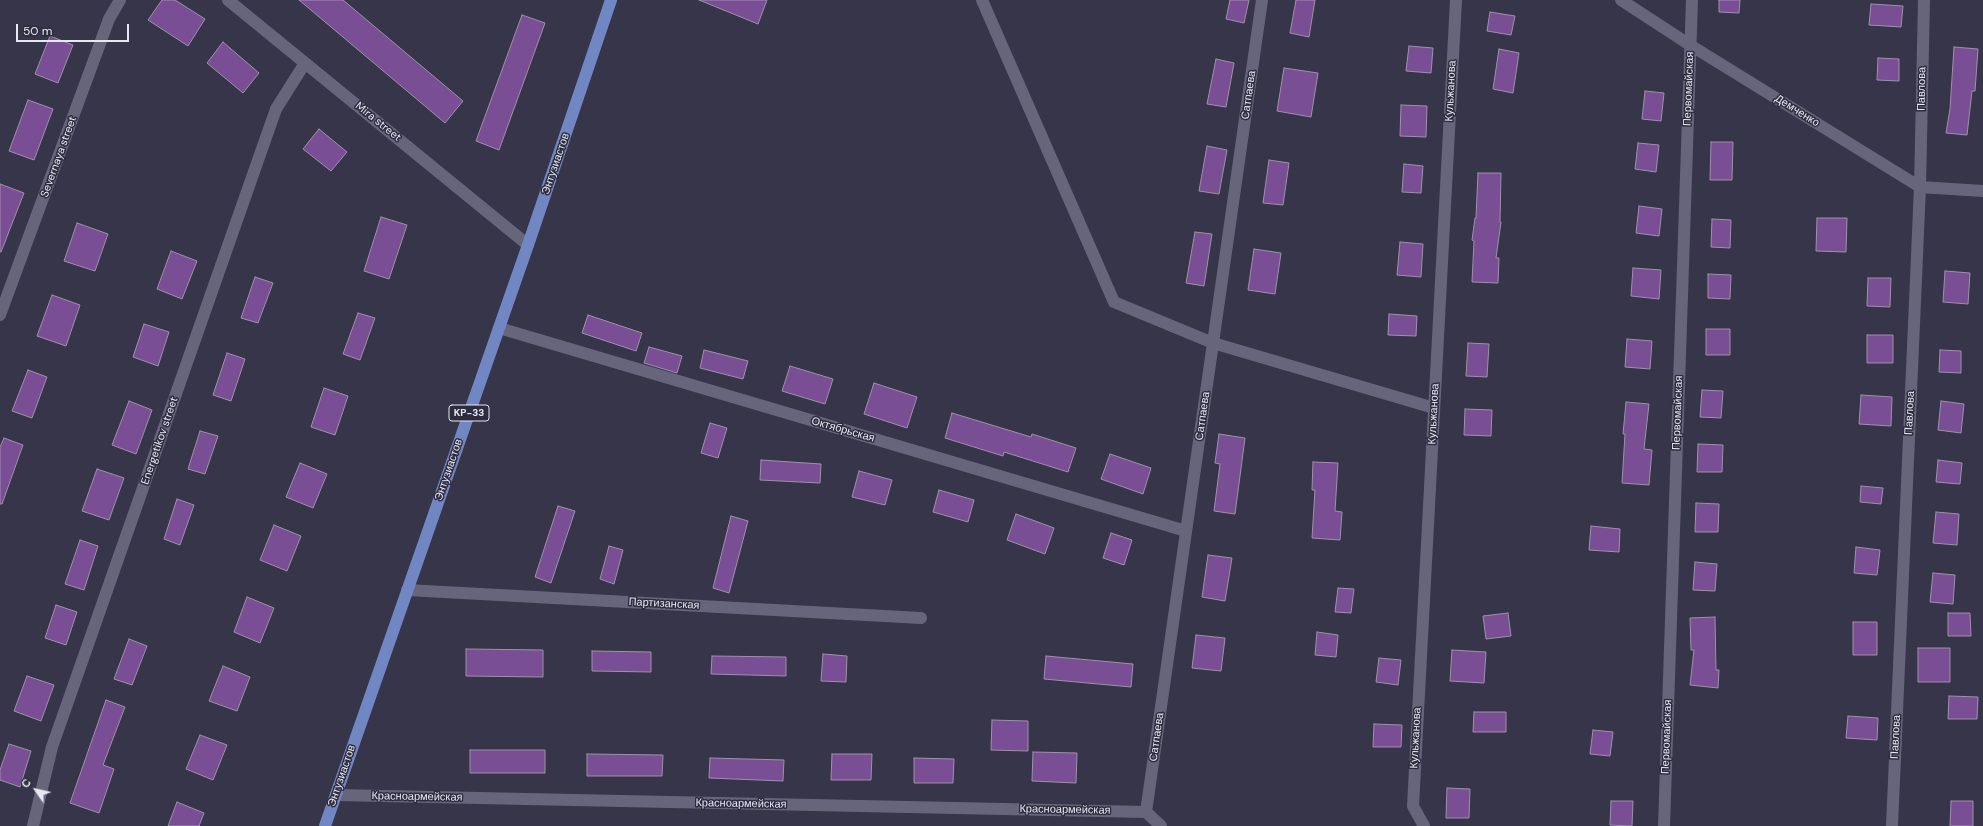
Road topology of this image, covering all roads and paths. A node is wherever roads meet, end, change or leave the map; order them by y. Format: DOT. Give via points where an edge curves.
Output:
graph roads {
  1 [pos="120,0"];
  2 [pos="228,0"];
  3 [pos="611,0"];
  4 [pos="982,0"];
  5 [pos="1262,0"];
  6 [pos="1456,0"];
  7 [pos="1621,0"];
  8 [pos="1692,0"];
  9 [pos="1924,0"];
  10 [pos="1690,45"];
  11 [pos="305,63"];
  12 [pos="1920,187"];
  13 [pos="1983,192"];
  14 [pos="528,245"];
  15 [pos="0,315"];
  16 [pos="499,328"];
  17 [pos="1213,343"];
  18 [pos="1434,408"];
  19 [pos="1186,531"];
  20 [pos="407,590"];
  21 [pos="921,618"];
  22 [pos="336,795"];
  23 [pos="1146,812"];
  24 [pos="33,826"];
  25 [pos="325,826"];
  26 [pos="1161,826"];
  27 [pos="1424,826"];
  28 [pos="1664,826"];
  29 [pos="1892,826"];
  1 -- 15 [label="street, Severnaya street" via="107,27"];
  2 -- 11 [label="street, Mira street"];
  3 -- 14 [label="main road, Энтузиастов / KP-33"];
  4 -- 17 [label="street" via="1114,302"];
  5 -- 17 [label="street, Сатпаева"];
  6 -- 18 [label="street, Кульжанова"];
  7 -- 10 [label="street, Демченко"];
  8 -- 10 [label="street, Первомайская"];
  9 -- 12 [label="street, Павлова"];
  10 -- 12 [label="street, Демченко"];
  10 -- 28 [label="street, Первомайская"];
  11 -- 14 [label="street, Mira street"];
  11 -- 24 [label="street, Energetikov street" via="276,109 52,747"];
  12 -- 13 [label="street, Демченко"];
  12 -- 29 [label="street, Павлова"];
  14 -- 16 [label="main road, Энтузиастов / KP-33"];
  16 -- 19 [label="street, Октябрьская"];
  16 -- 20 [label="main road, Энтузиастов / KP-33"];
  17 -- 18 [label="street"];
  17 -- 19 [label="street, Сатпаева"];
  18 -- 27 [label="street, Кульжанова" via="1413,806"];
  19 -- 23 [label="street, Сатпаева"];
  20 -- 21 [label="street, Партизанская"];
  20 -- 22 [label="main road, Энтузиастов / KP-33"];
  22 -- 23 [label="street, Красноармейская"];
  22 -- 25 [label="main road, Энтузиастов / KP-33"];
  23 -- 26 [label="street"];
}
